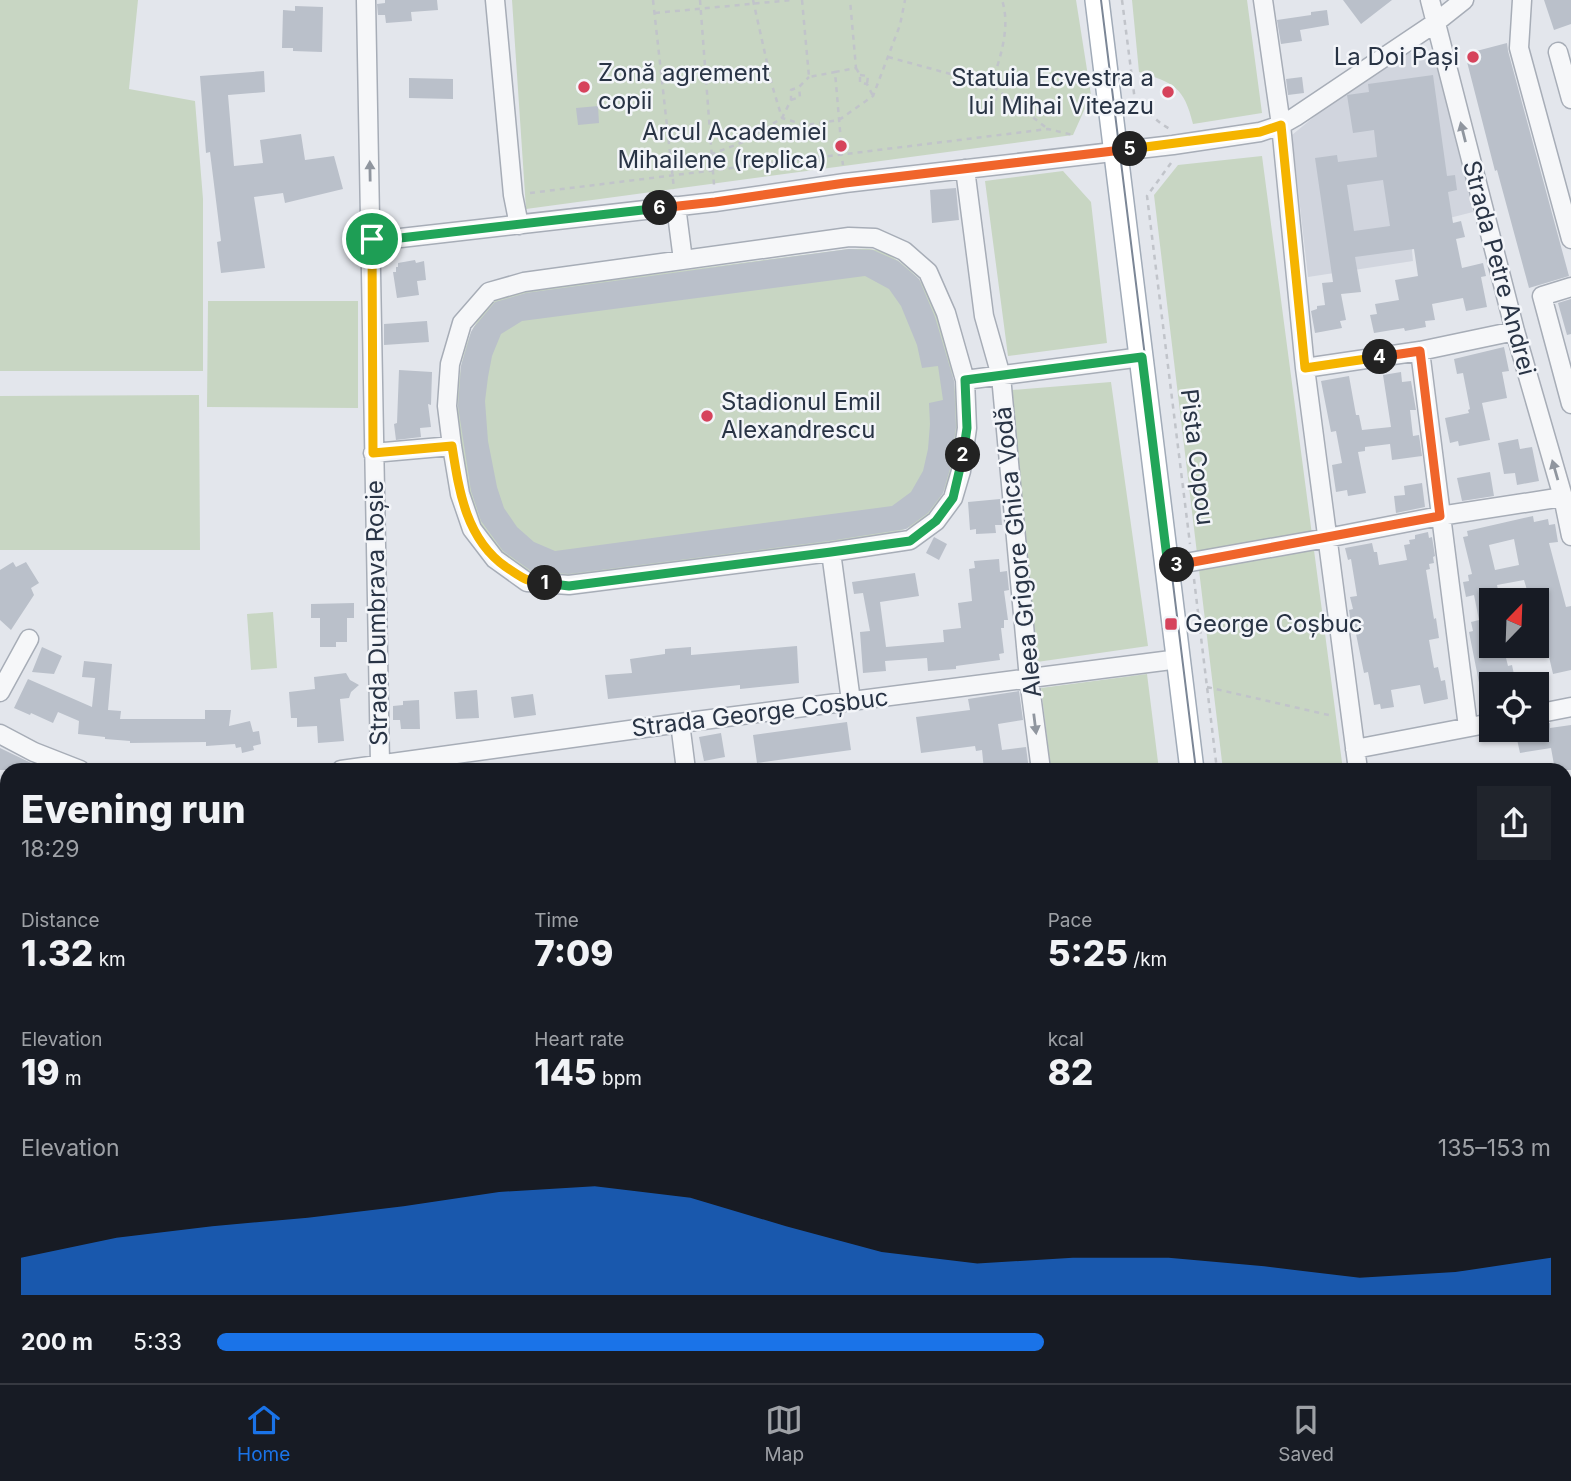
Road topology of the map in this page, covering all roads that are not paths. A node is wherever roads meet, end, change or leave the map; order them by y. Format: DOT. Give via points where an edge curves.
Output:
graph roads {
  1 [pos="366,0"];
  2 [pos="495,0"];
  3 [pos="1097,0"];
  4 [pos="1263,0"];
  5 [pos="1430,0"];
  6 [pos="1464,0"];
  7 [pos="1522,0"];
  8 [pos="1435,23"];
  9 [pos="1558,52"];
  10 [pos="1571,99"];
  11 [pos="1281,125"];
  12 [pos="1116,151"];
  13 [pos="965,169"];
  14 [pos="676,206"];
  15 [pos="519,225"];
  16 [pos="372,239"];
  17 [pos="1571,239"];
  18 [pos="683,260"];
  19 [pos="1571,287"];
  20 [pos="1515,331"];
  21 [pos="1420,351"];
  22 [pos="1142,357"];
  23 [pos="1305,368"];
  24 [pos="1001,376"];
  25 [pos="965,380"];
  26 [pos="1571,404"];
  27 [pos="452,446"];
  28 [pos="373,453"];
  29 [pos="1563,497"];
  30 [pos="1440,516"];
  31 [pos="1571,536"];
  32 [pos="1327,538"];
  33 [pos="831,552"];
  34 [pos="1168,566"];
  35 [pos="29,639"];
  36 [pos="1179,659"];
  37 [pos="1029,679"];
  38 [pos="0,692"];
  39 [pos="851,701"];
  40 [pos="1571,707"];
  41 [pos="1549,711"];
  42 [pos="680,723"];
  43 [pos="1479,725"];
  44 [pos="1468,727"];
  45 [pos="0,734"];
  46 [pos="1355,749"];
  47 [pos="62,763"];
  48 [pos="380,763"];
  49 [pos="424,763"];
  50 [pos="685,763"];
  51 [pos="1040,763"];
  52 [pos="1191,763"];
  53 [pos="1357,763"];
  16 -- 1 [label="street, Strada Dumbrava Roșie, one-way"];
  2 -- 15 [label="street"];
  3 -- 12 [label="main road"];
  4 -- 11 [label="street"];
  5 -- 8 [label="street, Strada Petre Andrei"];
  6 -- 8 [label="street"];
  7 -- 17 [label="street" via="1519,48"];
  8 -- 11 [label="street"];
  20 -- 8 [label="street, Strada Petre Andrei, one-way"];
  9 -- 10 [label="street"];
  11 -- 12 [label="street" via="1260,132"];
  11 -- 23 [label="street"];
  12 -- 13 [label="street"];
  12 -- 22 [label="main road"];
  13 -- 14 [label="street"];
  13 -- 24 [label="street, Aleea Grigore Ghica Vodă" via="984,316"];
  14 -- 15 [label="street"];
  14 -- 18 [label="street"];
  15 -- 16 [label="street"];
  16 -- 28 [label="street, Strada Dumbrava Roșie"];
  18 -- 25 [label="street" via="849,237 875,239 904,251 928,272 946,313"];
  18 -- 27 [label="street" via="524,282 489,292 462,323 450,364 447,405"];
  19 -- 26 [label="street" via="1542,296"];
  20 -- 21 [label="street"];
  29 -- 20 [label="street, Strada Petre Andrei, one-way"];
  21 -- 23 [label="street"];
  21 -- 30 [label="street"];
  22 -- 24 [label="street"];
  22 -- 34 [label="main road"];
  23 -- 32 [label="street"];
  24 -- 25 [label="street"];
  24 -- 37 [label="street, Aleea Grigore Ghica Vodă"];
  25 -- 33 [label="street" via="967,428 961,471 953,498 936,521 910,541"];
  27 -- 28 [label="street"];
  27 -- 33 [label="street" via="472,530 495,559 527,582 569,586"];
  28 -- 48 [label="street, Strada Dumbrava Roșie"];
  29 -- 30 [label="street"];
  29 -- 31 [label="street, Strada Petre Andrei"];
  30 -- 32 [label="street"];
  30 -- 44 [label="street"];
  32 -- 34 [label="street"];
  32 -- 46 [label="street"];
  33 -- 39 [label="street"];
  34 -- 36 [label="main road"];
  35 -- 38 [label="street"];
  36 -- 37 [label="street, Strada George Coșbuc"];
  36 -- 52 [label="main road"];
  37 -- 39 [label="street, Strada George Coșbuc"];
  37 -- 51 [label="street, Aleea Grigore Ghica Vodă, one-way"];
  39 -- 42 [label="street, Strada George Coșbuc"];
  40 -- 41 [label="street"];
  42 -- 49 [label="street, Strada George Coșbuc"];
  42 -- 50 [label="street"];
  43 -- 44 [label="street"];
  44 -- 46 [label="street"];
  45 -- 47 [label="street"];
  46 -- 53 [label="street"];
}
